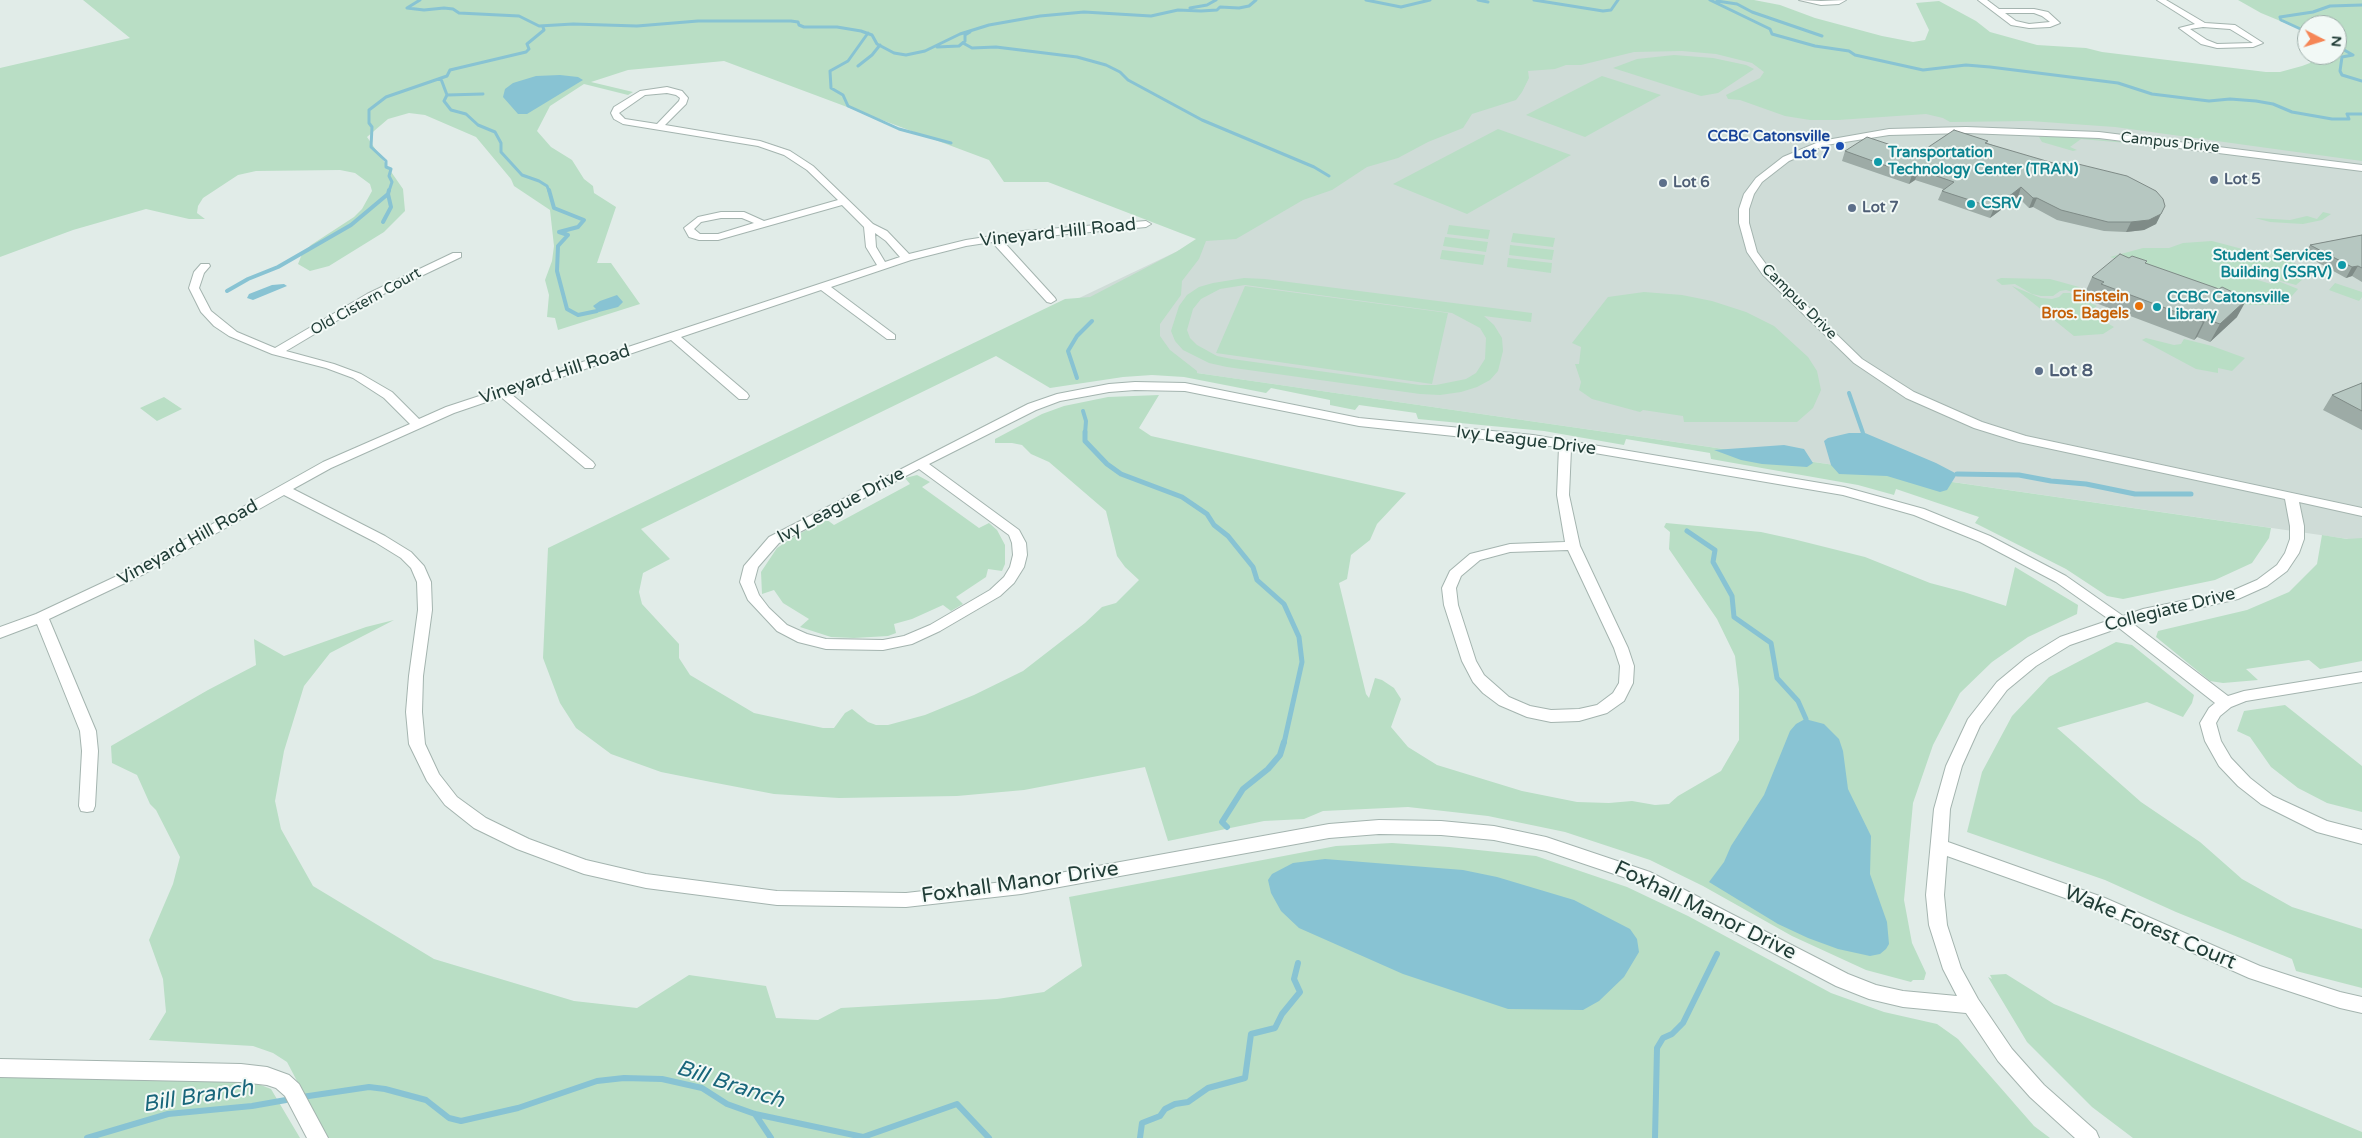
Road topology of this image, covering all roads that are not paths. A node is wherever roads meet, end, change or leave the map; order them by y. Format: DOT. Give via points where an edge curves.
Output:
graph roads {
  1 [pos="1804,0"];
  2 [pos="1842,0"];
  3 [pos="1982,0"];
  4 [pos="2161,0"];
  5 [pos="1997,11"];
  6 [pos="2203,25"];
  7 [pos="659,127"];
  8 [pos="2362,168"];
  9 [pos="843,202"];
  10 [pos="763,224"];
  11 [pos="1146,224"];
  12 [pos="869,226"];
  13 [pos="994,238"];
  14 [pos="457,255"];
  15 [pos="907,258"];
  16 [pos="205,266"];
  17 [pos="883,266"];
  18 [pos="823,286"];
  19 [pos="1051,300"];
  20 [pos="673,336"];
  21 [pos="891,337"];
  22 [pos="276,352"];
  23 [pos="503,393"];
  24 [pos="743,396"];
  25 [pos="417,424"];
  26 [pos="1565,444"];
  27 [pos="920,464"];
  28 [pos="589,465"];
  29 [pos="284,490"];
  30 [pos="2291,496"];
  31 [pos="2362,512"];
  32 [pos="1573,546"];
  33 [pos="40,617"];
  34 [pos="2118,621"];
  35 [pos="0,633"];
  36 [pos="2362,677"];
  37 [pos="2226,703"];
  38 [pos="87,806"];
  39 [pos="2362,837"];
  40 [pos="1939,846"];
  41 [pos="1971,1005"];
  42 [pos="2362,1005"];
  43 [pos="0,1068"];
  44 [pos="318,1138"];
  45 [pos="2089,1138"];
  1 -- 2 [label="street" via="1821,3"];
  3 -- 5 [label="street"];
  4 -- 6 [label="street"];
  5 -- 5 [label="street" via="2034,10 2056,23 2014,23"];
  6 -- 6 [label="street" via="2184,28 2204,42 2217,46 2259,43 2232,27"];
  7 -- 7 [label="street" via="683,102 684,98 679,93 659,90 643,93 615,113 623,121"];
  7 -- 9 [label="street" via="760,144 786,153 810,168"];
  8 -- 30 [label="street, Campus Drive" via="2099,135 2008,130 1903,130 1842,138 1800,152 1772,168 1759,180 1744,209 1747,239 1767,273 1858,360 1910,396 1978,425 2023,439"];
  9 -- 10 [label="street"];
  9 -- 12 [label="street"];
  10 -- 10 [label="street" via="707,238 693,235 689,228 698,220 721,215 744,215"];
  11 -- 13 [label="street, Vineyard Hill Road"];
  12 -- 15 [label="street" via="883,233"];
  12 -- 17 [label="street" via="871,247"];
  13 -- 15 [label="street, Vineyard Hill Road"];
  13 -- 19 [label="street"];
  14 -- 22 [label="street, Old Cistern Court" via="371,296"];
  15 -- 17 [label="street, Vineyard Hill Road"];
  16 -- 22 [label="street" via="199,272 194,288 206,312 234,334"];
  17 -- 18 [label="street, Vineyard Hill Road"];
  18 -- 20 [label="street, Vineyard Hill Road"];
  18 -- 21 [label="street"];
  20 -- 23 [label="street, Vineyard Hill Road"];
  20 -- 24 [label="street"];
  22 -- 25 [label="street" via="357,376 388,395"];
  23 -- 25 [label="street, Vineyard Hill Road"];
  23 -- 28 [label="street"];
  25 -- 29 [label="street, Vineyard Hill Road" via="326,465"];
  26 -- 27 [label="street, Ivy League Drive" via="1359,422 1185,387 1135,386 1080,392 1032,407"];
  26 -- 32 [label="street" via="1563,495"];
  26 -- 34 [label="street, Ivy League Drive" via="1844,491 1919,512 2021,556 2082,593"];
  27 -- 27 [label="street, Ivy League Drive" via="1014,533 1020,555 1009,580 935,628 907,640 883,645 826,644 803,638 782,628 764,611 747,582 751,566 774,540"];
  29 -- 33 [label="street, Vineyard Hill Road" via="139,571"];
  29 -- 41 [label="street, Foxhall Manor Drive" via="380,539 417,566 424,582 425,610 416,676 414,712 417,744 433,777 451,801 480,824 584,867 646,881 748,895 906,900 1022,886 1329,831 1379,827 1494,833 1546,844 1644,877 1842,980 1875,993 1903,1000"];
  30 -- 31 [label="street, Campus Drive"];
  30 -- 34 [label="street, Collegiate Drive" via="2297,539 2282,568 2262,583 2238,594"];
  32 -- 32 [label="street" via="1510,548 1475,556 1455,574 1450,588 1451,605 1478,678 1504,701 1527,711 1552,716 1602,709 1619,698 1626,683 1627,666 1621,648"];
  33 -- 35 [label="street, Vineyard Hill Road"];
  33 -- 38 [label="street" via="88,730"];
  34 -- 37 [label="street, Ivy League Drive"];
  34 -- 40 [label="street, Collegiate Drive" via="2065,641 2031,662 1996,694 1973,723 1954,766 1942,809"];
  36 -- 37 [label="street" via="2244,696"];
  37 -- 39 [label="street" via="2214,712 2208,723 2212,741 2225,762 2244,782 2267,800 2297,816"];
  40 -- 41 [label="street, Collegiate Drive" via="1935,895 1938,925 1952,968"];
  40 -- 42 [label="street, Wake Forest Court" via="2098,903 2255,972"];
  41 -- 45 [label="street, Collegiate Drive" via="2005,1055 2036,1091"];
  43 -- 44 [label="street" via="267,1076 282,1081 292,1090"];
}
